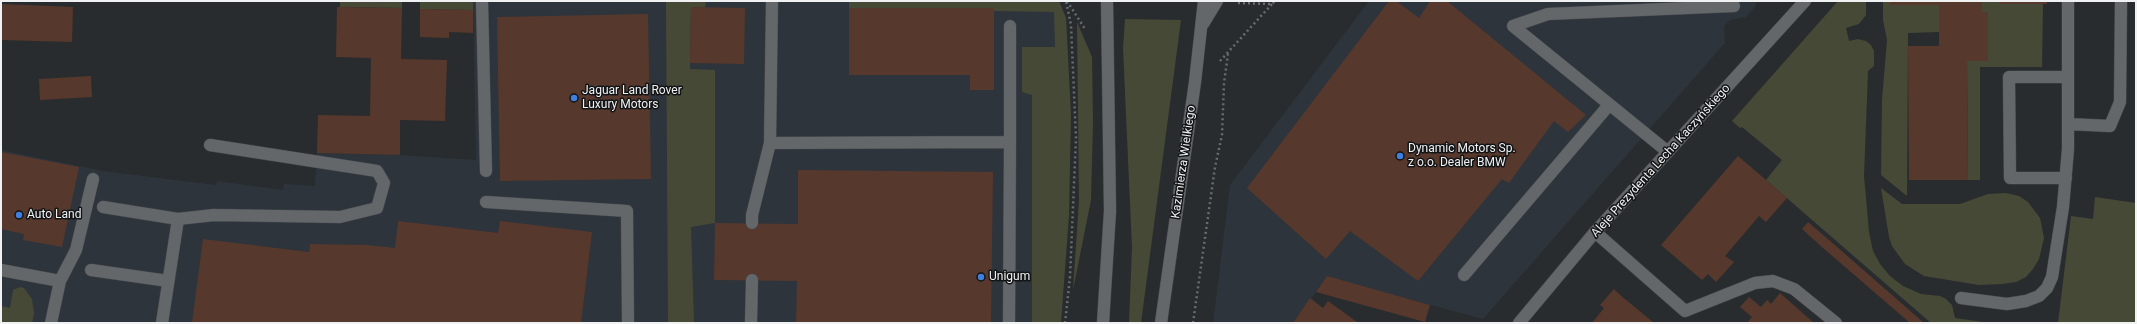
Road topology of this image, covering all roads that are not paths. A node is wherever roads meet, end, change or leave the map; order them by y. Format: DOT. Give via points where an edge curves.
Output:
graph roads {
  1 [pos="482,1"];
  2 [pos="772,1"];
  3 [pos="1107,1"];
  4 [pos="1204,1"];
  5 [pos="1217,1"];
  6 [pos="1805,1"];
  7 [pos="2068,1"];
  8 [pos="2121,1"];
  9 [pos="1734,6"];
  10 [pos="1202,25"];
  11 [pos="1010,26"];
  12 [pos="2068,77"];
  13 [pos="1609,105"];
  14 [pos="2068,124"];
  15 [pos="1010,142"];
  16 [pos="770,143"];
  17 [pos="210,145"];
  18 [pos="1668,152"];
  19 [pos="486,171"];
  20 [pos="2066,178"];
  21 [pos="93,179"];
  22 [pos="486,202"];
  23 [pos="103,207"];
  24 [pos="178,219"];
  25 [pos="752,223"];
  26 [pos="1595,232"];
  27 [pos="1,270"];
  28 [pos="91,270"];
  29 [pos="1464,275"];
  30 [pos="752,280"];
  31 [pos="60,281"];
  32 [pos="168,281"];
  33 [pos="1961,298"];
  34 [pos="1685,311"];
  35 [pos="51,323"];
  36 [pos="162,323"];
  37 [pos="628,323"];
  38 [pos="751,323"];
  39 [pos="1009,323"];
  40 [pos="1103,323"];
  41 [pos="1161,323"];
  42 [pos="1520,323"];
  43 [pos="1684,323"];
  44 [pos="1836,323"];
  1 -- 19 [label="main road"];
  2 -- 16 [label="main road"];
  3 -- 40 [label="main road" via="1110,211"];
  4 -- 10 [label="main road, Kazimierza Wielkiego"];
  5 -- 10 [label="main road"];
  6 -- 18 [label="main road, Aleje Prezydenta Lecha Kaczyńskiego"];
  7 -- 12 [label="main road"];
  8 -- 14 [label="main road" via="2120,102 2110,126"];
  9 -- 13 [label="main road" via="1548,14 1513,26"];
  10 -- 41 [label="main road, Kazimierza Wielkiego"];
  11 -- 15 [label="main road"];
  12 -- 14 [label="main road"];
  12 -- 20 [label="main road" via="2009,78 2010,178"];
  13 -- 18 [label="main road"];
  13 -- 29 [label="main road"];
  14 -- 20 [label="main road"];
  15 -- 16 [label="main road"];
  15 -- 39 [label="main road"];
  16 -- 25 [label="main road"];
  17 -- 24 [label="main road" via="377,172 384,183 377,208 340,217 214,215"];
  18 -- 26 [label="main road, Aleje Prezydenta Lecha Kaczyńskiego"];
  20 -- 33 [label="main road" via="2055,261 2047,288 2039,296 2007,304"];
  21 -- 31 [label="main road" via="76,250"];
  22 -- 37 [label="main road" via="627,211"];
  23 -- 24 [label="main road"];
  24 -- 32 [label="main road"];
  26 -- 34 [label="main road"];
  26 -- 42 [label="main road, Aleje Prezydenta Lecha Kaczyńskiego"];
  27 -- 31 [label="main road"];
  28 -- 32 [label="main road"];
  30 -- 38 [label="main road"];
  31 -- 35 [label="main road"];
  32 -- 36 [label="main road"];
  34 -- 43 [label="main road"];
  34 -- 44 [label="main road" via="1755,283 1773,281 1794,289"];
}
